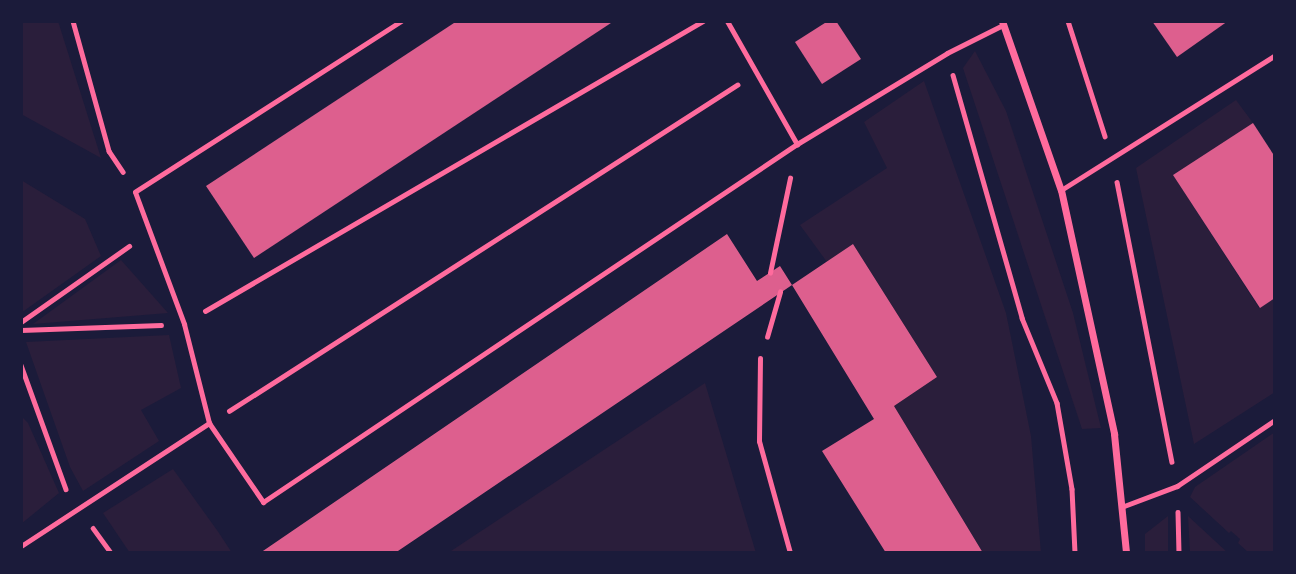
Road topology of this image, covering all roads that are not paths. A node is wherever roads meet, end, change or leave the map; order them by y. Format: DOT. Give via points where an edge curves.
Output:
graph roads {
  1 [pos="401,21"];
  2 [pos="727,21"];
  3 [pos="1003,23"];
  4 [pos="1275,55"];
  5 [pos="797,144"];
  6 [pos="1061,190"];
  7 [pos="760,358"];
  8 [pos="1275,420"];
  9 [pos="209,423"];
  10 [pos="1124,506"];
  11 [pos="21,546"];
  12 [pos="790,553"];
  13 [pos="1126,553"];
  1 -- 9 [label="lane" via="135,192 184,324"];
  2 -- 5 [label="lane"];
  3 -- 5 [label="lane"];
  3 -- 6 [label="street"];
  4 -- 6 [label="lane"];
  5 -- 9 [label="lane" via="263,502"];
  6 -- 10 [label="street" via="1114,434"];
  7 -- 12 [label="lane" via="759,441"];
  8 -- 10 [label="lane" via="1177,486"];
  9 -- 11 [label="lane"];
  10 -- 13 [label="street"];
}
